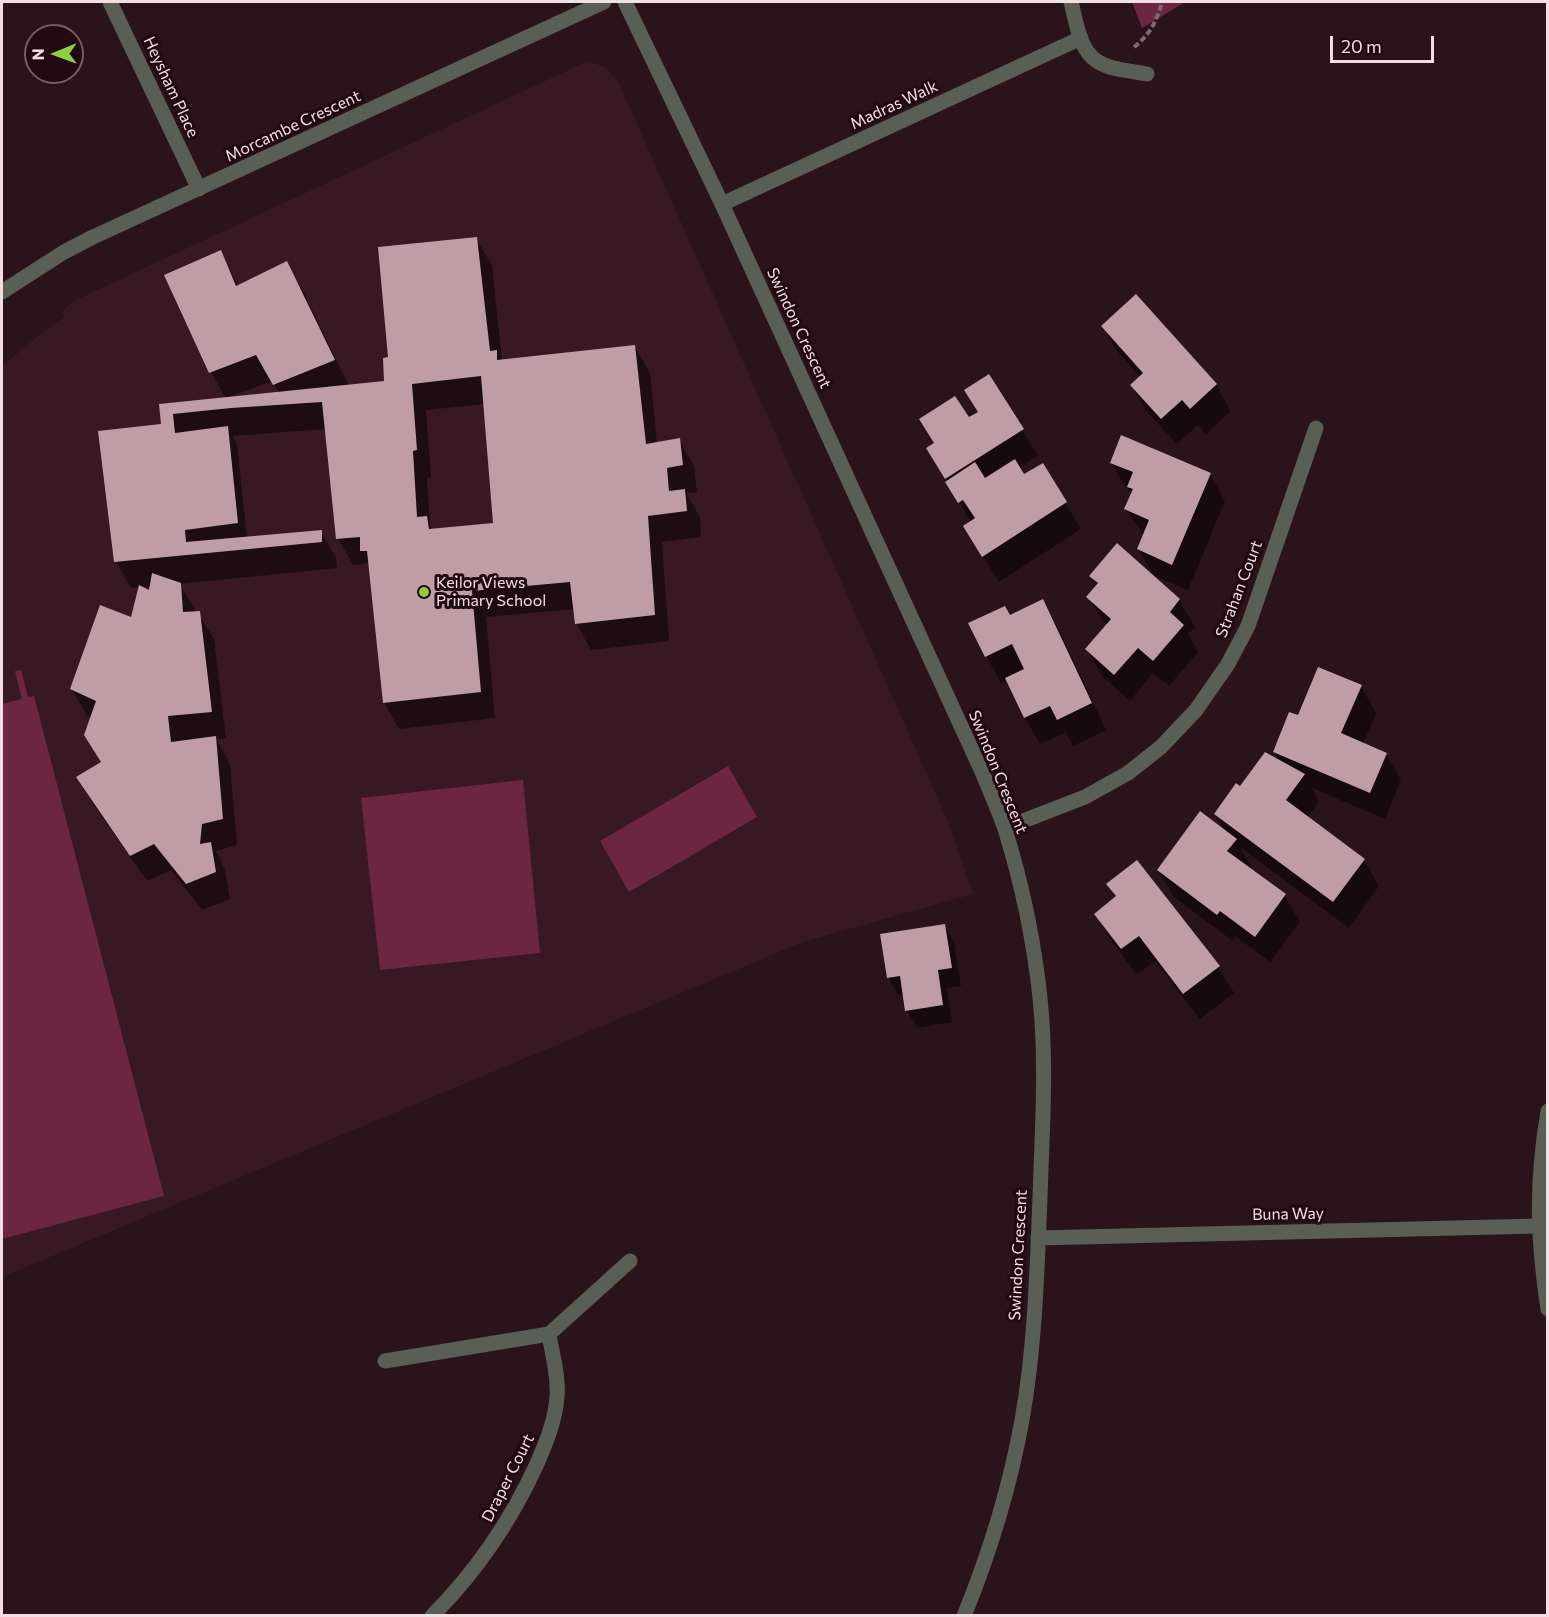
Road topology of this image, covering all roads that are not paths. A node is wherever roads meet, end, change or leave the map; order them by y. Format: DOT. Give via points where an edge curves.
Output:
graph roads {
  1 [pos="110,2"];
  2 [pos="604,2"];
  3 [pos="626,2"];
  4 [pos="1071,2"];
  5 [pos="1081,38"];
  6 [pos="1147,74"];
  7 [pos="199,189"];
  8 [pos="722,204"];
  9 [pos="2,292"];
  10 [pos="1316,428"];
  11 [pos="1005,828"];
  12 [pos="1548,1111"];
  13 [pos="1538,1226"];
  14 [pos="1038,1238"];
  15 [pos="630,1261"];
  16 [pos="1548,1309"];
  17 [pos="549,1334"];
  18 [pos="385,1361"];
  19 [pos="432,1616"];
  20 [pos="964,1616"];
  1 -- 7 [label="street, Heysham Place"];
  2 -- 7 [label="street, Morcambe Crescent"];
  3 -- 8 [label="street, Swindon Crescent"];
  4 -- 5 [label="street"];
  5 -- 6 [label="street" via="1096,61"];
  5 -- 8 [label="street, Madras Walk"];
  7 -- 9 [label="street, Morcambe Crescent" via="64,252"];
  8 -- 11 [label="street, Swindon Crescent"];
  10 -- 11 [label="street, Strahan Court" via="1248,626 1196,710 1161,747 1128,773 1085,797"];
  11 -- 14 [label="street, Swindon Crescent" via="1028,921 1040,999 1043,1083"];
  12 -- 13 [label="street" via="1540,1156"];
  13 -- 14 [label="street, Buna Way"];
  13 -- 16 [label="street"];
  14 -- 20 [label="street, Swindon Crescent" via="1022,1419 1005,1494"];
  15 -- 17 [label="street"];
  17 -- 18 [label="street"];
  17 -- 19 [label="street, Draper Court" via="558,1395 552,1430 528,1484 494,1544"];
}
